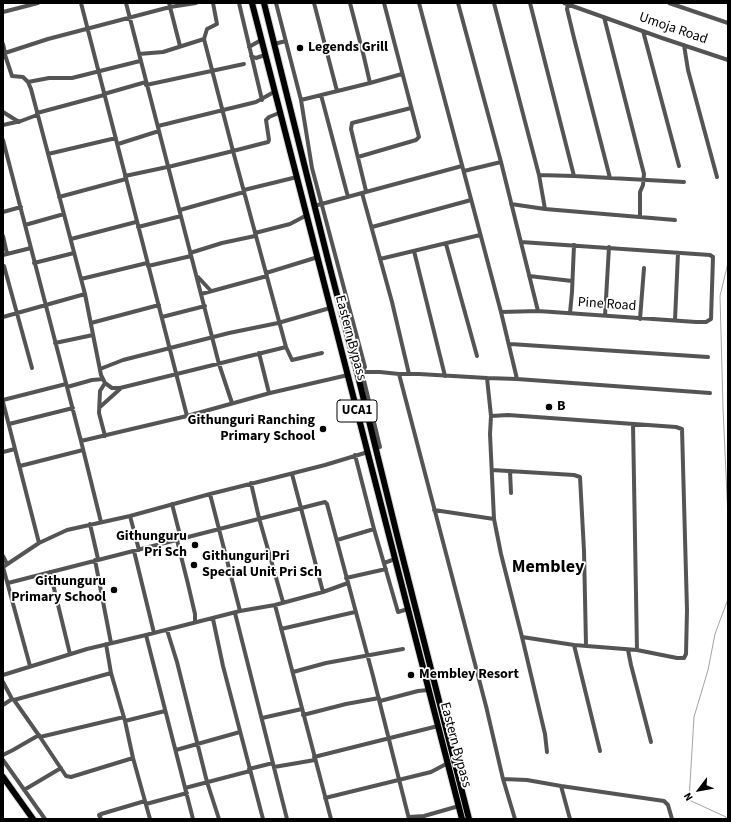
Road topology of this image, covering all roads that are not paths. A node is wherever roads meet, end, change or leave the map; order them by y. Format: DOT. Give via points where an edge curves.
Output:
graph roads {
  1 [pos="38,3"];
  2 [pos="81,3"];
  3 [pos="126,3"];
  4 [pos="196,3"];
  5 [pos="213,3"];
  6 [pos="239,3"];
  7 [pos="252,3"];
  8 [pos="264,3"];
  9 [pos="276,3"];
  10 [pos="314,3"];
  11 [pos="350,3"];
  12 [pos="384,3"];
  13 [pos="419,3"];
  14 [pos="458,3"];
  15 [pos="494,3"];
  16 [pos="530,3"];
  17 [pos="669,3"];
  18 [pos="566,4"];
  19 [pos="170,5"];
  20 [pos="3,12"];
  21 [pos="604,17"];
  22 [pos="130,18"];
  23 [pos="728,23"];
  24 [pos="87,29"];
  25 [pos="643,31"];
  26 [pos="204,39"];
  27 [pos="261,40"];
  28 [pos="286,41"];
  29 [pos="3,44"];
  30 [pos="274,44"];
  31 [pos="684,45"];
  32 [pos="180,46"];
  33 [pos="249,47"];
  34 [pos="4,54"];
  35 [pos="139,54"];
  36 [pos="265,54"];
  37 [pos="251,56"];
  38 [pos="728,60"];
  39 [pos="140,61"];
  40 [pos="244,64"];
  41 [pos="212,71"];
  42 [pos="98,72"];
  43 [pos="402,74"];
  44 [pos="28,82"];
  45 [pos="370,83"];
  46 [pos="146,84"];
  47 [pos="337,91"];
  48 [pos="274,92"];
  49 [pos="104,94"];
  50 [pos="321,95"];
  51 [pos="262,100"];
  52 [pos="300,100"];
  53 [pos="411,108"];
  54 [pos="222,111"];
  55 [pos="3,112"];
  56 [pos="279,113"];
  57 [pos="37,114"];
  58 [pos="19,122"];
  59 [pos="3,125"];
  60 [pos="158,126"];
  61 [pos="159,131"];
  62 [pos="116,138"];
  63 [pos="3,140"];
  64 [pos="118,144"];
  65 [pos="233,151"];
  66 [pos="48,154"];
  67 [pos="358,157"];
  68 [pos="501,162"];
  69 [pos="462,166"];
  70 [pos="679,166"];
  71 [pos="169,167"];
  72 [pos="464,171"];
  73 [pos="539,175"];
  74 [pos="574,176"];
  75 [pos="297,177"];
  76 [pos="717,177"];
  77 [pos="126,178"];
  78 [pos="610,178"];
  79 [pos="644,180"];
  80 [pos="684,182"];
  81 [pos="244,191"];
  82 [pos="364,192"];
  83 [pos="59,197"];
  84 [pos="348,197"];
  85 [pos="471,200"];
  86 [pos="322,204"];
  87 [pos="511,204"];
  88 [pos="314,206"];
  89 [pos="21,207"];
  90 [pos="545,209"];
  91 [pos="180,210"];
  92 [pos="3,212"];
  93 [pos="64,214"];
  94 [pos="307,215"];
  95 [pos="181,216"];
  96 [pos="640,216"];
  97 [pos="675,220"];
  98 [pos="136,222"];
  99 [pos="25,224"];
  100 [pos="372,227"];
  101 [pos="138,228"];
  102 [pos="255,235"];
  103 [pos="480,235"];
  104 [pos="3,236"];
  105 [pos="70,239"];
  106 [pos="520,242"];
  107 [pos="446,244"];
  108 [pos="574,245"];
  109 [pos="609,247"];
  110 [pos="31,248"];
  111 [pos="414,251"];
  112 [pos="74,253"];
  113 [pos="678,253"];
  114 [pos="190,254"];
  115 [pos="5,255"];
  116 [pos="318,257"];
  117 [pos="380,259"];
  118 [pos="34,263"];
  119 [pos="148,265"];
  120 [pos="4,266"];
  121 [pos="644,268"];
  122 [pos="266,275"];
  123 [pos="196,276"];
  124 [pos="529,276"];
  125 [pos="81,279"];
  126 [pos="572,280"];
  127 [pos="211,291"];
  128 [pos="85,294"];
  129 [pos="202,294"];
  130 [pos="45,305"];
  131 [pos="158,305"];
  132 [pos="205,306"];
  133 [pos="330,308"];
  134 [pos="538,311"];
  135 [pos="501,312"];
  136 [pos="16,313"];
  137 [pos="570,313"];
  138 [pos="350,314"];
  139 [pos="342,315"];
  140 [pos="605,316"];
  141 [pos="3,317"];
  142 [pos="162,317"];
  143 [pos="640,318"];
  144 [pos="675,320"];
  145 [pos="91,323"];
  146 [pos="278,323"];
  147 [pos="93,335"];
  148 [pos="212,337"];
  149 [pos="55,343"];
  150 [pos="510,344"];
  151 [pos="286,347"];
  152 [pos="170,348"];
  153 [pos="259,353"];
  154 [pos="322,353"];
  155 [pos="477,356"];
  156 [pos="708,357"];
  157 [pos="219,364"];
  158 [pos="32,368"];
  159 [pos="100,369"];
  160 [pos="360,372"];
  161 [pos="399,374"];
  162 [pos="409,374"];
  163 [pos="177,375"];
  164 [pos="348,375"];
  165 [pos="445,376"];
  166 [pos="487,378"];
  167 [pos="517,379"];
  168 [pos="104,381"];
  169 [pos="66,385"];
  170 [pos="120,388"];
  171 [pos="269,393"];
  172 [pos="710,393"];
  173 [pos="363,399"];
  174 [pos="3,401"];
  175 [pos="354,401"];
  176 [pos="232,403"];
  177 [pos="4,407"];
  178 [pos="100,407"];
  179 [pos="73,408"];
  180 [pos="187,416"];
  181 [pos="491,416"];
  182 [pos="9,424"];
  183 [pos="633,424"];
  184 [pos="105,436"];
  185 [pos="81,441"];
  186 [pos="15,449"];
  187 [pos="375,449"];
  188 [pos="83,450"];
  189 [pos="3,452"];
  190 [pos="368,452"];
  191 [pos="354,456"];
  192 [pos="20,466"];
  193 [pos="492,470"];
  194 [pos="510,471"];
  195 [pos="292,474"];
  196 [pos="251,483"];
  197 [pos="511,493"];
  198 [pos="210,494"];
  199 [pos="172,504"];
  200 [pos="301,508"];
  201 [pos="434,510"];
  202 [pos="130,516"];
  203 [pos="259,518"];
  204 [pos="494,519"];
  205 [pos="101,522"];
  206 [pos="90,524"];
  207 [pos="219,528"];
  208 [pos="374,529"];
  209 [pos="179,540"];
  210 [pos="337,540"];
  211 [pos="39,543"];
  212 [pos="136,550"];
  213 [pos="3,556"];
  214 [pos="395,559"];
  215 [pos="96,560"];
  216 [pos="384,563"];
  217 [pos="5,566"];
  218 [pos="386,570"];
  219 [pos="50,572"];
  220 [pos="346,578"];
  221 [pos="8,583"];
  222 [pos="348,583"];
  223 [pos="323,592"];
  224 [pos="283,602"];
  225 [pos="274,604"];
  226 [pos="408,609"];
  227 [pos="240,611"];
  228 [pos="356,612"];
  229 [pos="235,613"];
  230 [pos="213,619"];
  231 [pos="195,622"];
  232 [pos="281,629"];
  233 [pos="167,630"];
  234 [pos="154,633"];
  235 [pos="146,635"];
  236 [pos="522,637"];
  237 [pos="111,643"];
  238 [pos="106,644"];
  239 [pos="574,645"];
  240 [pos="586,646"];
  241 [pos="403,649"];
  242 [pos="628,650"];
  243 [pos="637,650"];
  244 [pos="70,654"];
  245 [pos="368,656"];
  246 [pos="30,666"];
  247 [pos="293,672"];
  248 [pos="111,673"];
  249 [pos="3,676"];
  250 [pos="3,682"];
  251 [pos="428,690"];
  252 [pos="13,699"];
  253 [pos="379,699"];
  254 [pos="3,705"];
  255 [pos="302,709"];
  256 [pos="165,711"];
  257 [pos="303,715"];
  258 [pos="262,718"];
  259 [pos="124,719"];
  260 [pos="438,726"];
  261 [pos="240,732"];
  262 [pos="39,736"];
  263 [pos="388,738"];
  264 [pos="651,742"];
  265 [pos="198,744"];
  266 [pos="176,750"];
  267 [pos="600,751"];
  268 [pos="547,752"];
  269 [pos="3,755"];
  270 [pos="133,758"];
  271 [pos="314,758"];
  272 [pos="3,760"];
  273 [pos="448,763"];
  274 [pos="274,765"];
  275 [pos="60,768"];
  276 [pos="250,770"];
  277 [pos="3,777"];
  278 [pos="503,779"];
  279 [pos="399,780"];
  280 [pos="207,782"];
  281 [pos="561,786"];
  282 [pos="24,790"];
  283 [pos="186,791"];
  284 [pos="325,798"];
  285 [pos="146,803"];
  286 [pos="459,806"];
  287 [pos="409,818"];
  288 [pos="424,818"];
  289 [pos="33,819"];
  290 [pos="45,819"];
  291 [pos="100,819"];
  292 [pos="150,819"];
  293 [pos="193,819"];
  294 [pos="219,819"];
  295 [pos="263,819"];
  296 [pos="288,819"];
  297 [pos="331,819"];
  298 [pos="462,819"];
  299 [pos="470,819"];
  300 [pos="515,819"];
  301 [pos="570,819"];
  302 [pos="672,819"];
  1 -- 20 [label="street"];
  2 -- 24 [label="street"];
  3 -- 22 [label="street"];
  4 -- 19 [label="street"];
  5 -- 26 [label="street" via="217,24 207,29"];
  6 -- 33 [label="street"];
  7 -- 27 [label="main road, Eastern Bypass / UCA1"];
  8 -- 30 [label="main road, Eastern Bypass"];
  9 -- 28 [label="street"];
  10 -- 47 [label="street"];
  11 -- 45 [label="street"];
  12 -- 43 [label="street"];
  13 -- 69 [label="street"];
  14 -- 68 [label="street"];
  15 -- 73 [label="street"];
  16 -- 74 [label="street"];
  17 -- 23 [label="street"];
  18 -- 21 [label="street, Umoja Road"];
  18 -- 78 [label="street"];
  19 -- 22 [label="street"];
  19 -- 32 [label="street"];
  21 -- 25 [label="street, Umoja Road"];
  21 -- 79 [label="street"];
  22 -- 24 [label="street"];
  22 -- 35 [label="street"];
  24 -- 34 [label="street"];
  24 -- 42 [label="street"];
  25 -- 31 [label="street, Umoja Road"];
  25 -- 70 [label="street"];
  26 -- 32 [label="street"];
  26 -- 41 [label="street"];
  27 -- 33 [label="street"];
  27 -- 36 [label="main road, Eastern Bypass / UCA1"];
  28 -- 30 [label="street"];
  28 -- 52 [label="street"];
  29 -- 34 [label="street"];
  30 -- 88 [label="main road, Eastern Bypass"];
  31 -- 38 [label="street, Umoja Road"];
  31 -- 76 [label="street" via="688,70"];
  32 -- 35 [label="street" via="163,52"];
  33 -- 37 [label="street"];
  34 -- 44 [label="street" via="12,76 21,76"];
  35 -- 39 [label="street"];
  36 -- 37 [label="street" via="256,58"];
  36 -- 48 [label="main road, Eastern Bypass / UCA1"];
  37 -- 51 [label="street"];
  39 -- 42 [label="street"];
  39 -- 46 [label="street"];
  40 -- 41 [label="street"];
  41 -- 46 [label="street"];
  41 -- 54 [label="street"];
  42 -- 44 [label="street" via="72,78 49,78"];
  42 -- 49 [label="street"];
  43 -- 45 [label="street"];
  43 -- 53 [label="street"];
  44 -- 57 [label="street"];
  45 -- 47 [label="street"];
  46 -- 49 [label="street"];
  46 -- 60 [label="street"];
  47 -- 50 [label="street"];
  48 -- 51 [label="street"];
  48 -- 56 [label="main road, Eastern Bypass / UCA1"];
  49 -- 57 [label="street"];
  49 -- 62 [label="street"];
  50 -- 52 [label="street"];
  50 -- 84 [label="street"];
  51 -- 54 [label="street"];
  52 -- 86 [label="street" via="312,168"];
  53 -- 67 [label="street" via="419,134 418,139"];
  53 -- 67 [label="street" via="352,123 351,129"];
  54 -- 60 [label="street"];
  54 -- 65 [label="street"];
  55 -- 58 [label="street"];
  56 -- 65 [label="street" via="266,120 268,142"];
  56 -- 75 [label="main road, Eastern Bypass / UCA1"];
  57 -- 58 [label="street"];
  57 -- 66 [label="street"];
  58 -- 59 [label="street"];
  60 -- 61 [label="street"];
  61 -- 64 [label="street"];
  61 -- 71 [label="street"];
  62 -- 64 [label="street"];
  62 -- 66 [label="street"];
  63 -- 89 [label="street"];
  64 -- 77 [label="street"];
  65 -- 71 [label="street"];
  65 -- 81 [label="street"];
  66 -- 83 [label="street"];
  67 -- 82 [label="street"];
  68 -- 72 [label="street"];
  68 -- 87 [label="street"];
  69 -- 72 [label="street"];
  69 -- 82 [label="street"];
  71 -- 77 [label="street"];
  71 -- 91 [label="street"];
  72 -- 85 [label="street"];
  73 -- 74 [label="street"];
  73 -- 90 [label="street"];
  74 -- 78 [label="street"];
  75 -- 81 [label="street"];
  75 -- 94 [label="main road, Eastern Bypass / UCA1"];
  77 -- 83 [label="street"];
  77 -- 98 [label="street"];
  78 -- 79 [label="street"];
  79 -- 80 [label="street"];
  79 -- 96 [label="street" via="640,192"];
  81 -- 91 [label="street"];
  81 -- 102 [label="street"];
  82 -- 84 [label="street"];
  82 -- 100 [label="street"];
  83 -- 93 [label="street"];
  84 -- 86 [label="street"];
  85 -- 100 [label="street"];
  85 -- 103 [label="street"];
  86 -- 88 [label="street"];
  86 -- 138 [label="street"];
  87 -- 90 [label="street"];
  87 -- 106 [label="street"];
  88 -- 139 [label="main road, Eastern Bypass"];
  89 -- 92 [label="street"];
  89 -- 99 [label="street"];
  90 -- 96 [label="street"];
  91 -- 95 [label="street"];
  93 -- 99 [label="street"];
  93 -- 105 [label="street"];
  94 -- 102 [label="street" via="290,224"];
  94 -- 116 [label="main road, Eastern Bypass / UCA1"];
  95 -- 101 [label="street"];
  95 -- 114 [label="street"];
  96 -- 97 [label="street"];
  98 -- 101 [label="street"];
  98 -- 105 [label="street"];
  99 -- 110 [label="street"];
  100 -- 117 [label="street"];
  101 -- 119 [label="street"];
  102 -- 114 [label="street"];
  102 -- 122 [label="street"];
  103 -- 107 [label="street"];
  103 -- 135 [label="street"];
  104 -- 115 [label="street"];
  105 -- 112 [label="street"];
  106 -- 108 [label="street"];
  106 -- 124 [label="street"];
  107 -- 111 [label="street"];
  107 -- 155 [label="street"];
  108 -- 109 [label="street"];
  108 -- 126 [label="street"];
  109 -- 113 [label="street"];
  109 -- 140 [label="street"];
  110 -- 115 [label="street"];
  110 -- 118 [label="street"];
  111 -- 117 [label="street"];
  111 -- 165 [label="street"];
  112 -- 118 [label="street"];
  112 -- 125 [label="street"];
  113 -- 144 [label="street"];
  113 -- 144 [label="street, Pine Road" via="710,255 713,258 711,319 706,322"];
  114 -- 119 [label="street"];
  114 -- 123 [label="street"];
  116 -- 122 [label="street"];
  116 -- 133 [label="main road, Eastern Bypass / UCA1"];
  117 -- 162 [label="street"];
  118 -- 130 [label="street"];
  119 -- 125 [label="street"];
  119 -- 131 [label="street"];
  120 -- 136 [label="street"];
  121 -- 143 [label="street"];
  122 -- 127 [label="street"];
  122 -- 146 [label="street"];
  123 -- 127 [label="street"];
  123 -- 129 [label="street"];
  124 -- 126 [label="street"];
  124 -- 134 [label="street"];
  125 -- 128 [label="street"];
  126 -- 137 [label="street"];
  127 -- 129 [label="street"];
  128 -- 130 [label="street"];
  128 -- 145 [label="street"];
  129 -- 132 [label="street"];
  130 -- 136 [label="street"];
  130 -- 149 [label="street"];
  131 -- 142 [label="street"];
  131 -- 145 [label="street"];
  132 -- 142 [label="street"];
  132 -- 148 [label="street"];
  133 -- 146 [label="street"];
  133 -- 164 [label="main road, Eastern Bypass / UCA1"];
  134 -- 135 [label="street, Pine Road"];
  134 -- 137 [label="street, Pine Road"];
  135 -- 150 [label="street"];
  136 -- 141 [label="street"];
  136 -- 158 [label="street"];
  137 -- 140 [label="street, Pine Road"];
  138 -- 139 [label="street"];
  138 -- 160 [label="street" via="365,367"];
  139 -- 160 [label="main road, Eastern Bypass"];
  140 -- 143 [label="street, Pine Road"];
  142 -- 152 [label="street"];
  143 -- 144 [label="street, Pine Road"];
  145 -- 147 [label="street"];
  146 -- 148 [label="street"];
  146 -- 151 [label="street"];
  147 -- 149 [label="street"];
  147 -- 159 [label="street"];
  148 -- 152 [label="street"];
  148 -- 157 [label="street"];
  149 -- 169 [label="street"];
  150 -- 156 [label="street"];
  150 -- 167 [label="street"];
  151 -- 153 [label="street"];
  151 -- 154 [label="street" via="292,360"];
  152 -- 159 [label="street" via="123,360"];
  152 -- 163 [label="street"];
  153 -- 157 [label="street"];
  153 -- 171 [label="street"];
  157 -- 163 [label="street"];
  157 -- 176 [label="street"];
  159 -- 168 [label="street"];
  160 -- 161 [label="street"];
  160 -- 173 [label="main road, Eastern Bypass"];
  160 -- 187 [label="street" via="380,447"];
  161 -- 162 [label="street"];
  161 -- 201 [label="street"];
  162 -- 165 [label="street"];
  163 -- 170 [label="street"];
  163 -- 180 [label="street"];
  164 -- 171 [label="street"];
  164 -- 175 [label="main road, Eastern Bypass / UCA1"];
  165 -- 166 [label="street"];
  166 -- 167 [label="street"];
  166 -- 181 [label="street"];
  167 -- 172 [label="street"];
  168 -- 169 [label="street" via="92,380"];
  168 -- 170 [label="street" via="112,388"];
  168 -- 178 [label="street" via="100,391"];
  169 -- 174 [label="street"];
  169 -- 179 [label="street"];
  170 -- 178 [label="street"];
  171 -- 176 [label="street"];
  173 -- 175 [label="main road"];
  173 -- 187 [label="main road, Eastern Bypass"];
  174 -- 177 [label="street"];
  175 -- 190 [label="main road, Eastern Bypass / UCA1"];
  176 -- 180 [label="street"];
  177 -- 182 [label="street"];
  178 -- 184 [label="street"];
  179 -- 182 [label="street"];
  179 -- 185 [label="street"];
  180 -- 184 [label="street"];
  181 -- 183 [label="street"];
  181 -- 193 [label="street"];
  182 -- 186 [label="street"];
  183 -- 243 [label="street"];
  183 -- 243 [label="street" via="676,426 682,429 687,602 684,658"];
  184 -- 185 [label="street"];
  185 -- 188 [label="street"];
  186 -- 189 [label="street"];
  186 -- 192 [label="street"];
  187 -- 299 [label="main road, Eastern Bypass"];
  188 -- 192 [label="street"];
  188 -- 205 [label="street"];
  190 -- 191 [label="street"];
  190 -- 214 [label="main road, Eastern Bypass / UCA1"];
  191 -- 195 [label="street"];
  191 -- 208 [label="street"];
  192 -- 211 [label="street"];
  193 -- 194 [label="street"];
  193 -- 204 [label="street"];
  194 -- 197 [label="street"];
  194 -- 240 [label="street" via="580,477"];
  195 -- 196 [label="street"];
  195 -- 200 [label="street"];
  196 -- 198 [label="street"];
  196 -- 203 [label="street"];
  198 -- 199 [label="street"];
  198 -- 207 [label="street"];
  199 -- 202 [label="street"];
  199 -- 209 [label="street"];
  200 -- 203 [label="street"];
  200 -- 210 [label="street" via="325,502"];
  200 -- 223 [label="street"];
  201 -- 204 [label="street"];
  201 -- 278 [label="street"];
  202 -- 205 [label="street"];
  202 -- 212 [label="street"];
  203 -- 207 [label="street"];
  203 -- 224 [label="street"];
  204 -- 236 [label="street"];
  205 -- 206 [label="street"];
  206 -- 211 [label="street" via="67,530"];
  206 -- 215 [label="street"];
  207 -- 209 [label="street"];
  207 -- 227 [label="street"];
  208 -- 210 [label="street"];
  208 -- 216 [label="street"];
  209 -- 212 [label="street"];
  209 -- 231 [label="street"];
  210 -- 220 [label="street"];
  211 -- 217 [label="street"];
  212 -- 215 [label="street"];
  212 -- 234 [label="street"];
  213 -- 217 [label="street"];
  214 -- 216 [label="street"];
  214 -- 226 [label="main road, Eastern Bypass / UCA1"];
  215 -- 219 [label="street"];
  215 -- 237 [label="street"];
  216 -- 218 [label="street"];
  217 -- 221 [label="street"];
  218 -- 220 [label="street"];
  218 -- 226 [label="street" via="398,612"];
  219 -- 221 [label="street"];
  219 -- 244 [label="street"];
  220 -- 222 [label="street"];
  221 -- 246 [label="street"];
  222 -- 223 [label="street"];
  222 -- 228 [label="street"];
  223 -- 224 [label="street"];
  224 -- 225 [label="street"];
  225 -- 227 [label="street"];
  225 -- 232 [label="street"];
  226 -- 251 [label="main road, Eastern Bypass / UCA1"];
  227 -- 229 [label="street"];
  228 -- 232 [label="street"];
  228 -- 245 [label="street"];
  229 -- 230 [label="street"];
  229 -- 258 [label="street"];
  230 -- 231 [label="street"];
  230 -- 261 [label="street"];
  231 -- 233 [label="street"];
  232 -- 247 [label="street"];
  233 -- 234 [label="street"];
  233 -- 265 [label="street"];
  234 -- 235 [label="street"];
  235 -- 237 [label="street"];
  235 -- 256 [label="street"];
  236 -- 239 [label="street"];
  236 -- 268 [label="street"];
  237 -- 238 [label="street"];
  238 -- 244 [label="street"];
  238 -- 248 [label="street"];
  239 -- 240 [label="street"];
  239 -- 267 [label="street"];
  240 -- 242 [label="street"];
  241 -- 245 [label="street"];
  242 -- 243 [label="street"];
  242 -- 264 [label="street"];
  244 -- 246 [label="street"];
  245 -- 247 [label="street"];
  245 -- 253 [label="street"];
  246 -- 249 [label="street"];
  247 -- 255 [label="street"];
  248 -- 252 [label="street"];
  248 -- 259 [label="street"];
  250 -- 252 [label="street"];
  251 -- 253 [label="street"];
  251 -- 260 [label="main road, Eastern Bypass / UCA1"];
  252 -- 254 [label="street"];
  252 -- 262 [label="street"];
  253 -- 257 [label="street"];
  253 -- 263 [label="street"];
  255 -- 257 [label="street"];
  255 -- 258 [label="street"];
  256 -- 259 [label="street"];
  256 -- 266 [label="street"];
  257 -- 271 [label="street"];
  258 -- 274 [label="street"];
  259 -- 262 [label="street"];
  259 -- 270 [label="street"];
  260 -- 263 [label="street"];
  260 -- 273 [label="main road, Eastern Bypass / UCA1"];
  261 -- 265 [label="street"];
  261 -- 276 [label="street"];
  262 -- 269 [label="street"];
  262 -- 275 [label="street"];
  263 -- 271 [label="street"];
  263 -- 279 [label="street"];
  265 -- 266 [label="street"];
  265 -- 280 [label="street"];
  266 -- 283 [label="street"];
  270 -- 275 [label="street" via="72,778 66,776"];
  270 -- 285 [label="street"];
  271 -- 274 [label="street"];
  271 -- 284 [label="street"];
  272 -- 282 [label="street"];
  273 -- 279 [label="street" via="431,772"];
  273 -- 286 [label="main road, Eastern Bypass / UCA1"];
  274 -- 276 [label="street"];
  274 -- 296 [label="street"];
  275 -- 282 [label="street"];
  276 -- 280 [label="street"];
  276 -- 295 [label="street"];
  277 -- 289 [label="main road"];
  278 -- 281 [label="street"];
  278 -- 300 [label="street"];
  279 -- 284 [label="street"];
  279 -- 287 [label="street"];
  280 -- 283 [label="street"];
  280 -- 294 [label="street"];
  281 -- 301 [label="street"];
  281 -- 302 [label="street" via="664,801 668,805"];
  282 -- 290 [label="street"];
  283 -- 285 [label="street"];
  283 -- 293 [label="street"];
  284 -- 297 [label="street"];
  285 -- 291 [label="street" via="101,814"];
  285 -- 292 [label="street"];
  286 -- 288 [label="street"];
  286 -- 298 [label="main road, Eastern Bypass / UCA1"];
  287 -- 288 [label="street"];
}
